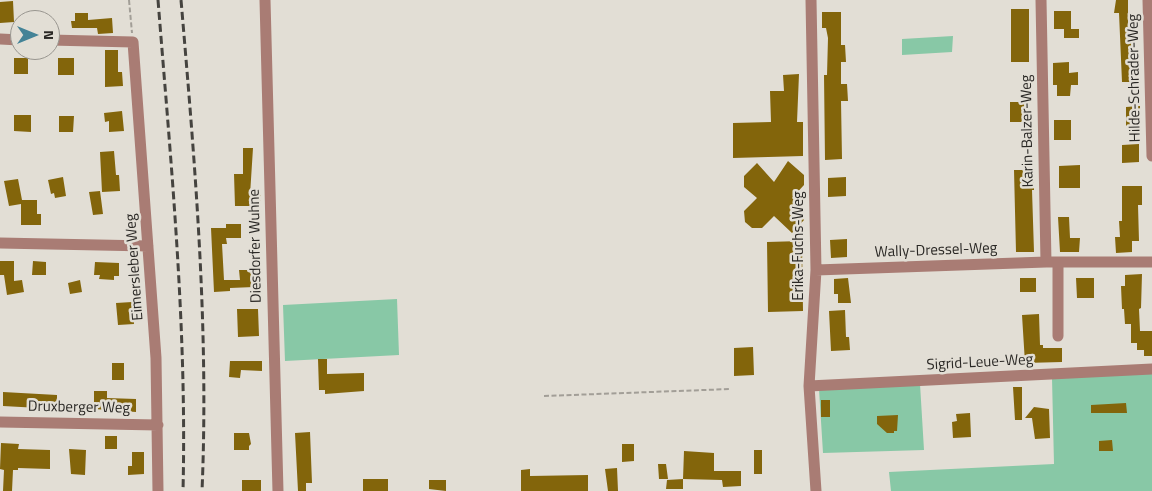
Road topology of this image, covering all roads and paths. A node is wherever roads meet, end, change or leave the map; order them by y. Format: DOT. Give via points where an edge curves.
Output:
graph roads {
  1 [pos="129,0"];
  2 [pos="265,0"];
  3 [pos="811,0"];
  4 [pos="1041,0"];
  5 [pos="1148,0"];
  6 [pos="60,40"];
  7 [pos="133,42"];
  8 [pos="1151,45"];
  9 [pos="1152,156"];
  10 [pos="0,243"];
  11 [pos="148,246"];
  12 [pos="1046,262"];
  13 [pos="1058,262"];
  14 [pos="1152,262"];
  15 [pos="816,270"];
  16 [pos="1058,336"];
  17 [pos="1152,369"];
  18 [pos="809,386"];
  19 [pos="731,389"];
  20 [pos="544,396"];
  21 [pos="0,422"];
  22 [pos="158,425"];
  23 [pos="158,491"];
  24 [pos="278,491"];
  25 [pos="816,491"];
  1 -- 7 [label="path"];
  2 -- 24 [label="street, Diesdorfer Wuhne"];
  3 -- 15 [label="street, Erika-Fuchs-Weg"];
  4 -- 12 [label="street, Karin-Balzer-Weg"];
  5 -- 8 [label="street, Hilde-Schrader-Weg"];
  6 -- 7 [label="street"];
  7 -- 11 [label="street, Eimersleber Weg"];
  8 -- 9 [label="street, Hilde-Schrader-Weg"];
  10 -- 11 [label="street"];
  11 -- 22 [label="street, Eimersleber Weg"];
  12 -- 13 [label="street, Wally-Dressel-Weg"];
  12 -- 15 [label="street, Wally-Dressel-Weg"];
  13 -- 14 [label="street, Wally-Dressel-Weg"];
  13 -- 16 [label="street"];
  15 -- 18 [label="street, Erika-Fuchs-Weg"];
  17 -- 18 [label="street, Sigrid-Leue-Weg"];
  18 -- 25 [label="street, Erika-Fuchs-Weg"];
  19 -- 20 [label="path"];
  21 -- 22 [label="street, Druxberger Weg"];
  22 -- 23 [label="street, Eimersleber Weg"];
}
